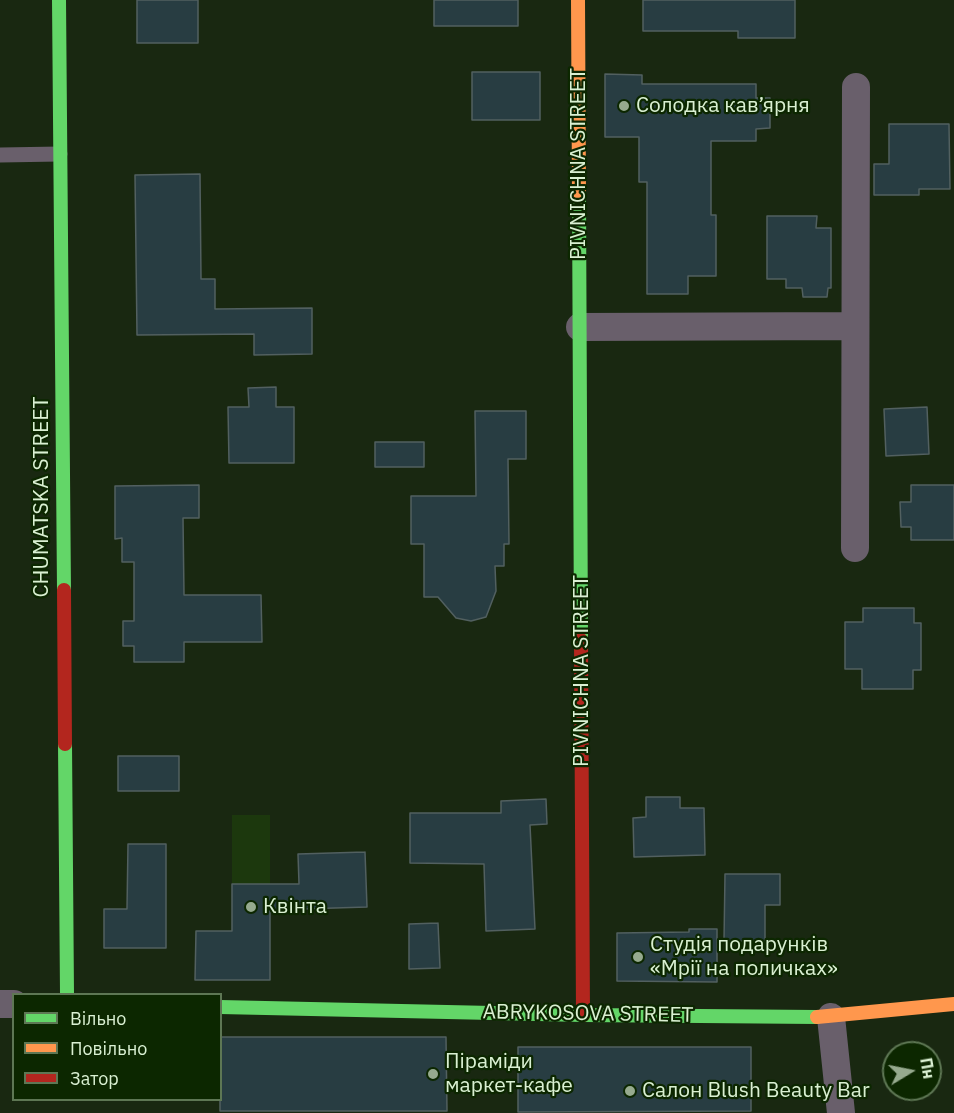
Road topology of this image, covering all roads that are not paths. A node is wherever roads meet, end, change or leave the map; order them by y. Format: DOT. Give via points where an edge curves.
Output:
graph roads {
  1 [pos="58,0"];
  2 [pos="578,0"];
  3 [pos="856,87"];
  4 [pos="60,154"];
  5 [pos="0,155"];
  6 [pos="580,327"];
  7 [pos="855,327"];
  8 [pos="855,548"];
  9 [pos="67,993"];
  10 [pos="954,1004"];
  11 [pos="222,1007"];
  12 [pos="583,1015"];
  13 [pos="831,1017"];
  14 [pos="841,1113"];
  1 -- 4 [label="street, CHUMATSKA STREET"];
  2 -- 6 [label="street, PIVNICHNA STREET"];
  3 -- 7 [label="street"];
  4 -- 5 [label="lane"];
  4 -- 9 [label="street, CHUMATSKA STREET"];
  6 -- 7 [label="street"];
  6 -- 12 [label="street, PIVNICHNA STREET"];
  7 -- 8 [label="street"];
  10 -- 13 [label="street, ABRYKOSOVA STREET"];
  11 -- 12 [label="street, ABRYKOSOVA STREET"];
  12 -- 13 [label="street, ABRYKOSOVA STREET"];
  13 -- 14 [label="street"];
}
